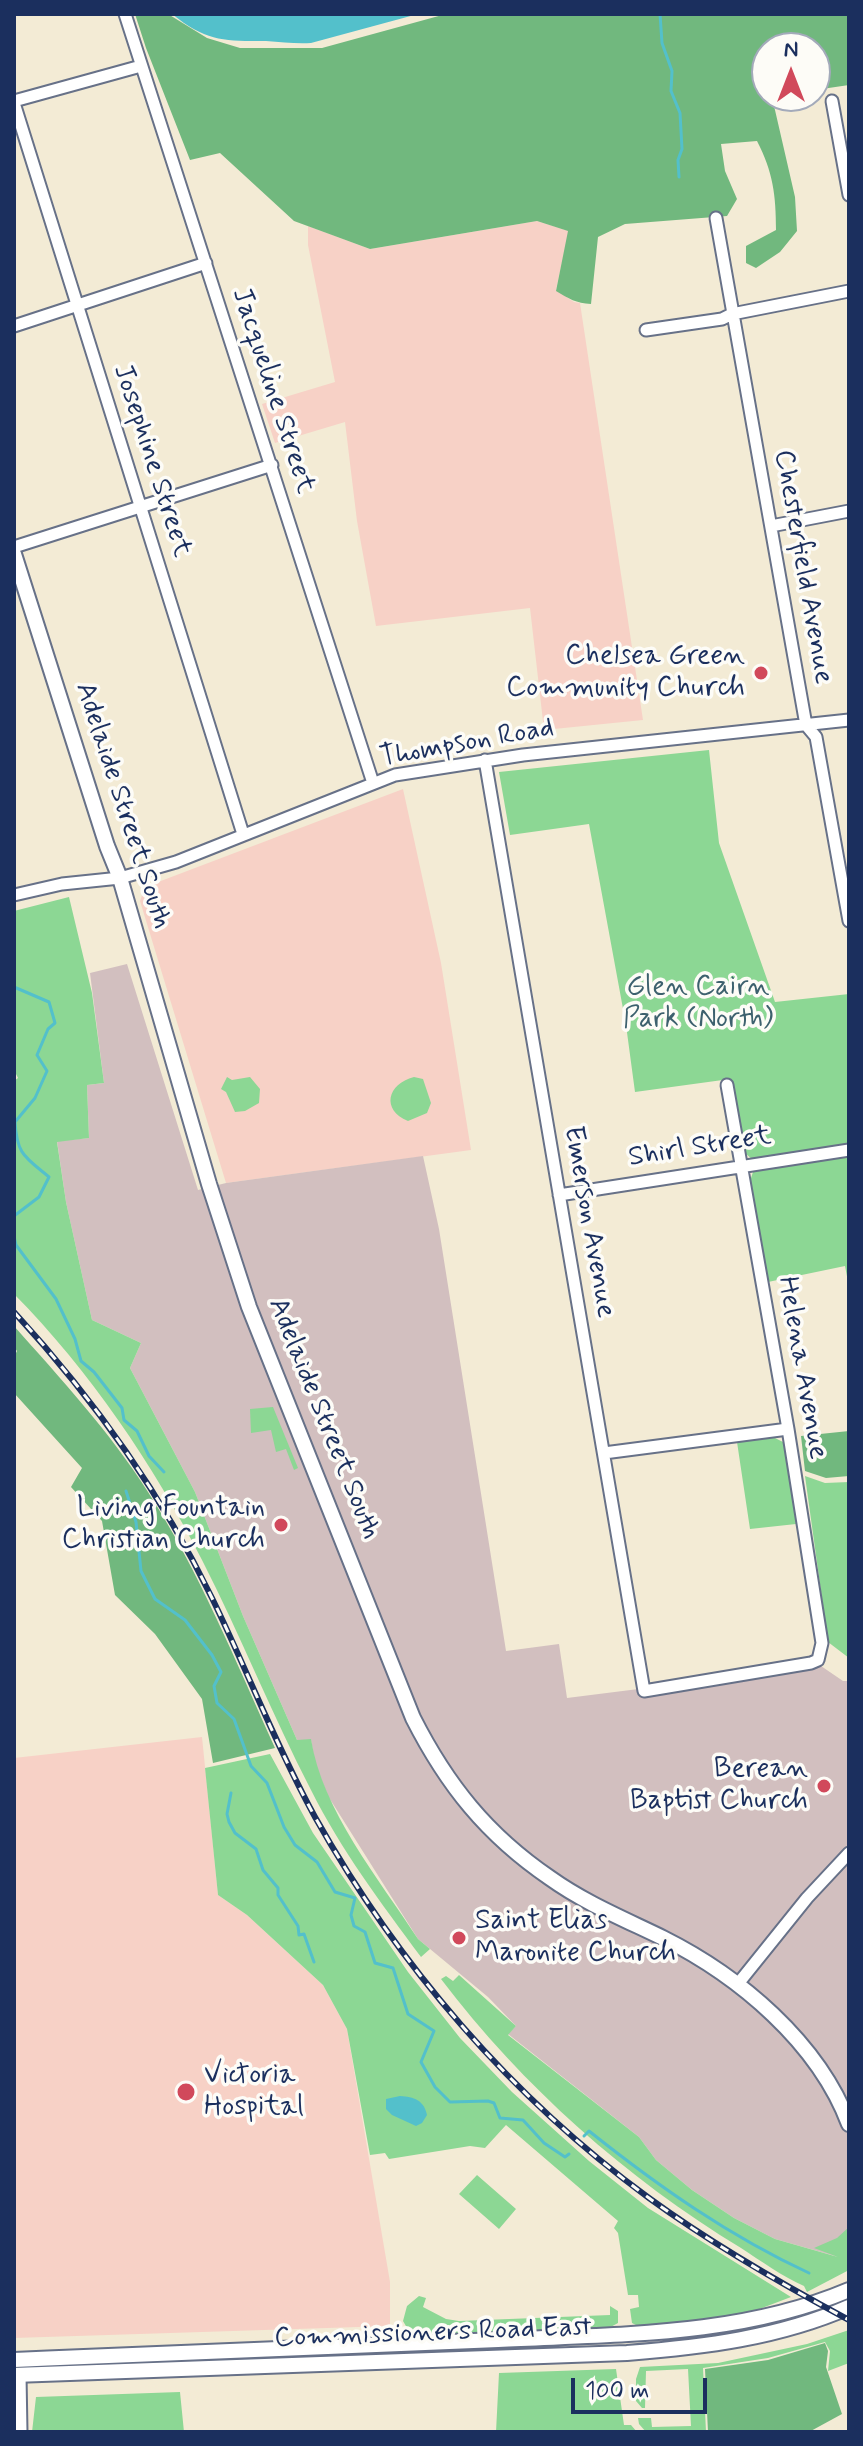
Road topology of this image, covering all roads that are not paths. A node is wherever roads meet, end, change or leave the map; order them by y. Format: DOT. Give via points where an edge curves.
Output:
graph roads {
  1 [pos="125,14"];
  2 [pos="141,66"];
  3 [pos="832,101"];
  4 [pos="14,102"];
  5 [pos="849,195"];
  6 [pos="716,218"];
  7 [pos="206,263"];
  8 [pos="849,291"];
  9 [pos="76,305"];
  10 [pos="732,314"];
  11 [pos="14,326"];
  12 [pos="646,330"];
  13 [pos="272,465"];
  14 [pos="139,505"];
  15 [pos="849,511"];
  16 [pos="771,526"];
  17 [pos="14,547"];
  18 [pos="14,554"];
  19 [pos="849,720"];
  20 [pos="806,725"];
  21 [pos="485,760"];
  22 [pos="373,783"];
  23 [pos="243,834"];
  24 [pos="120,878"];
  25 [pos="846,887"];
  26 [pos="14,895"];
  27 [pos="849,921"];
  28 [pos="727,1085"];
  29 [pos="849,1150"];
  30 [pos="740,1168"];
  31 [pos="559,1195"];
  32 [pos="788,1429"];
  33 [pos="604,1453"];
  34 [pos="644,1691"];
  35 [pos="849,1853"];
  36 [pos="737,1985"];
  37 [pos="849,2124"];
  38 [pos="849,2281"];
  39 [pos="843,2293"];
  40 [pos="849,2307"];
  41 [pos="14,2360"];
  42 [pos="17,2375"];
  43 [pos="21,2432"];
  1 -- 2 [label="street, Jacqueline Street"];
  2 -- 4 [label="street"];
  2 -- 7 [label="street, Jacqueline Street"];
  3 -- 5 [label="street"];
  4 -- 9 [label="street, Josephine Street"];
  6 -- 10 [label="street, Chesterfield Avenue"];
  7 -- 9 [label="street"];
  7 -- 13 [label="street, Jacqueline Street"];
  8 -- 10 [label="street"];
  9 -- 11 [label="street"];
  9 -- 14 [label="street, Josephine Street"];
  10 -- 12 [label="street"];
  10 -- 16 [label="street, Chesterfield Avenue"];
  13 -- 14 [label="street"];
  13 -- 22 [label="street, Jacqueline Street"];
  14 -- 17 [label="street"];
  14 -- 23 [label="street, Josephine Street"];
  15 -- 16 [label="street"];
  16 -- 20 [label="street, Chesterfield Avenue"];
  18 -- 24 [label="main road, Adelaide Street South"];
  19 -- 20 [label="street, Thompson Road"];
  20 -- 21 [label="street, Thompson Road"];
  20 -- 25 [label="street, Chesterfield Avenue" via="816,737"];
  21 -- 22 [label="street, Thompson Road"];
  21 -- 31 [label="street, Emerson Avenue"];
  22 -- 23 [label="street, Thompson Road"];
  23 -- 24 [label="street, Thompson Road"];
  24 -- 26 [label="street, Thompson Road"];
  24 -- 36 [label="main road, Adelaide Street South" via="249,1307 433,1757 484,1826 548,1878 665,1939"];
  25 -- 27 [label="street, Chesterfield Avenue"];
  28 -- 30 [label="street, Helena Avenue"];
  29 -- 30 [label="street, Shirl Street"];
  30 -- 31 [label="street, Shirl Street"];
  30 -- 32 [label="street, Helena Avenue"];
  31 -- 33 [label="street, Emerson Avenue"];
  32 -- 33 [label="street"];
  32 -- 34 [label="street, Helena Avenue" via="822,1643 818,1660"];
  33 -- 34 [label="street, Emerson Avenue"];
  35 -- 36 [label="street"];
  36 -- 37 [label="main road, Adelaide Street South" via="795,2039"];
  38 -- 39 [label="main road"];
  39 -- 41 [label="main road, Commissioners Road East" via="781,2312 682,2331"];
  40 -- 42 [label="main road, Commissioners Road East" via="727,2343 642,2352"];
  42 -- 43 [label="street"];
}
